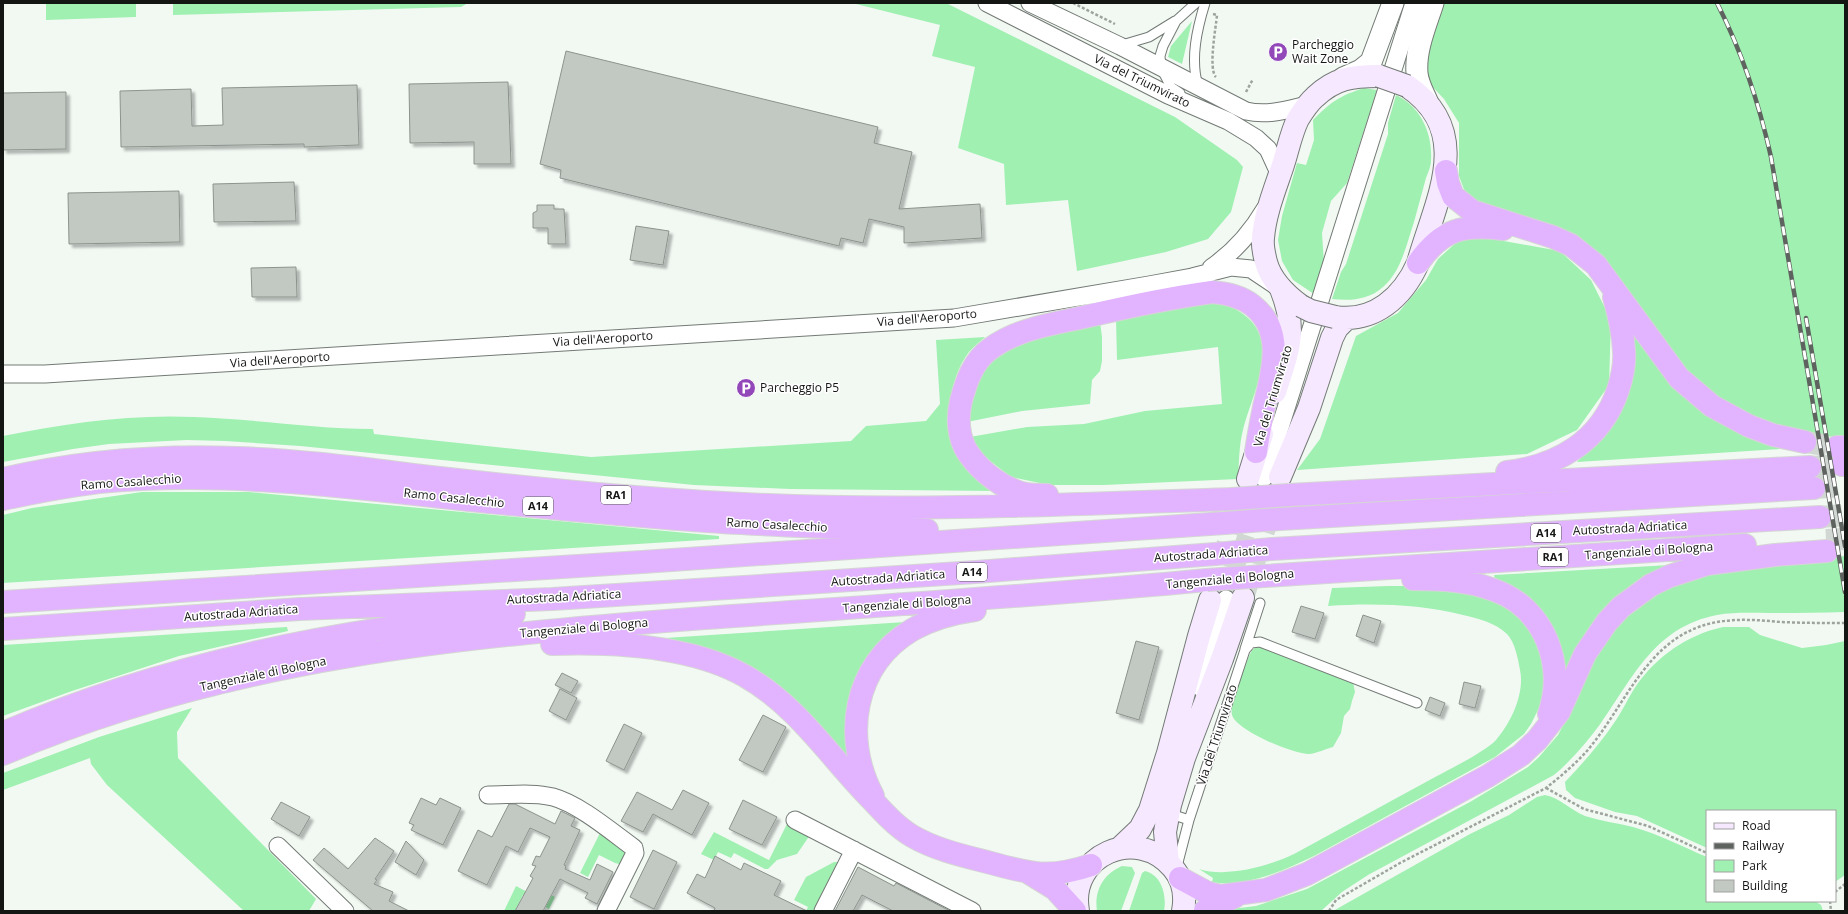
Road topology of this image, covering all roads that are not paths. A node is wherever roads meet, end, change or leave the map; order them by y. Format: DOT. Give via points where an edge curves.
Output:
graph roads {
  1 [pos="987,3"];
  2 [pos="1030,3"];
  3 [pos="1196,3"];
  4 [pos="1205,3"];
  5 [pos="1393,3"];
  6 [pos="1414,3"];
  7 [pos="1433,3"];
  8 [pos="1176,21"];
  9 [pos="1120,46"];
  10 [pos="1161,68"];
  11 [pos="1343,78"];
  12 [pos="1199,87"];
  13 [pos="1307,105"];
  14 [pos="1430,106"];
  15 [pos="1228,121"];
  16 [pos="1446,171"];
  17 [pos="1276,185"];
  18 [pos="1542,233"];
  19 [pos="1418,262"];
  20 [pos="1200,275"];
  21 [pos="1611,284"];
  22 [pos="1281,289"];
  23 [pos="1341,318"];
  24 [pos="3,374"];
  25 [pos="1806,442"];
  26 [pos="1256,452"];
  27 [pos="1810,467"];
  28 [pos="3,478"];
  29 [pos="1270,482"];
  30 [pos="1814,488"];
  31 [pos="1336,492"];
  32 [pos="3,499"];
  33 [pos="1192,500"];
  34 [pos="1820,517"];
  35 [pos="1074,532"];
  36 [pos="1272,575"];
  37 [pos="1136,587"];
  38 [pos="728,588"];
  39 [pos="1229,596"];
  40 [pos="3,602"];
  41 [pos="3,629"];
  42 [pos="1245,650"];
  43 [pos="342,657"];
  44 [pos="1417,703"];
  45 [pos="3,733"];
  46 [pos="1537,740"];
  47 [pos="3,754"];
  48 [pos="1176,756"];
  49 [pos="488,795"];
  50 [pos="1168,813"];
  51 [pos="888,817"];
  52 [pos="795,820"];
  53 [pos="1190,820"];
  54 [pos="278,846"];
  55 [pos="1120,848"];
  56 [pos="854,850"];
  57 [pos="1091,865"];
  58 [pos="1175,870"];
  59 [pos="1029,873"];
  60 [pos="1241,894"];
  61 [pos="345,911"];
  62 [pos="606,911"];
  63 [pos="823,911"];
  64 [pos="972,911"];
  65 [pos="1075,911"];
  66 [pos="1078,911"];
  67 [pos="1183,911"];
  68 [pos="1204,911"];
  1 -- 15 [label="street, Via del Triumvirato" via="1168,95"];
  2 -- 9 [label="street, Via del Triumvirato"];
  3 -- 8 [label="lane"];
  4 -- 12 [label="lane" via="1195,49 1194,66"];
  5 -- 11 [label="street, Via del Triumvirato" via="1371,62 1362,70"];
  6 -- 29 [label="street, Via del Triumvirato"];
  7 -- 14 [label="street, Via del Triumvirato" via="1417,55 1418,80"];
  8 -- 9 [label="lane" via="1150,37"];
  8 -- 10 [label="lane" via="1163,46 1160,56"];
  9 -- 10 [label="street, Via del Triumvirato"];
  10 -- 12 [label="street, Via del Triumvirato"];
  10 -- 15 [label="lane" via="1171,87"];
  11 -- 13 [label="main road, Via del Triumvirato"];
  11 -- 14 [label="main road, Via del Triumvirato, bridge" via="1379,76 1407,86"];
  12 -- 13 [label="street, Via del Triumvirato" via="1246,111 1259,114 1276,113"];
  13 -- 17 [label="main road, Via del Triumvirato" via="1298,120"];
  14 -- 16 [label="main road, Via del Triumvirato" via="1444,136"];
  15 -- 17 [label="street, Via del Triumvirato" via="1256,138 1268,149"];
  16 -- 18 [label="highway" via="1453,196 1472,211"];
  16 -- 19 [label="main road, Via del Triumvirato"];
  17 -- 20 [label="street, Via dell'Aeroporto" via="1256,225 1241,243 1228,257"];
  17 -- 22 [label="main road, Via del Triumvirato" via="1263,238 1266,263"];
  18 -- 19 [label="highway" via="1486,227 1464,228 1438,239"];
  18 -- 21 [label="highway" via="1565,242 1585,255 1596,264"];
  19 -- 23 [label="main road, Via del Triumvirato" via="1412,276 1396,298 1364,315"];
  20 -- 22 [label="street, Via dell'Aeroporto" via="1226,268 1246,267"];
  20 -- 24 [label="street, Via dell'Aeroporto" via="954,318 148,368"];
  21 -- 25 [label="highway" via="1679,378 1712,406 1749,426 1773,435"];
  21 -- 31 [label="highway" via="1622,324 1624,353 1621,380 1613,405 1602,423 1586,440 1557,459 1516,471"];
  22 -- 23 [label="main road, Via del Triumvirato, bridge" via="1311,311"];
  22 -- 26 [label="main road, Via del Triumvirato" via="1288,306 1291,326 1289,344"];
  23 -- 29 [label="main road" via="1309,408"];
  26 -- 29 [label="main road, Via del Triumvirato"];
  26 -- 33 [label="highway" via="1272,370 1273,338 1270,327 1256,308 1225,292 1165,300 1059,322 1014,335 989,349 974,366 965,384 960,406 959,425 962,443 975,463 998,483 1026,494"];
  27 -- 31 [label="highway, RA1"];
  28 -- 33 [label="highway, RA1" via="84,464 140,458 189,457 278,460 492,484 707,502 916,508"];
  29 -- 31 [label="highway, RA1"];
  29 -- 33 [label="highway, RA1, bridge" via="1232,498"];
  30 -- 35 [label="highway, A14, bridge"];
  32 -- 35 [label="highway, Ramo Casalecchio / A14" via="99,483 219,479 317,485 741,523 961,531"];
  34 -- 38 [label="highway, Autostrada Adriatica / A14, bridge" via="1272,549"];
  35 -- 40 [label="highway, A14"];
  36 -- 39 [label="highway, Tangenziale di Bologna / RA1, bridge"];
  36 -- 46 [label="highway" via="1458,581 1496,590 1518,603 1542,631 1551,651 1555,669 1555,694"];
  36 -- 46 [label="highway, Tangenziale di Bologna / RA1" via="1826,546 1707,564 1670,576 1635,595 1621,607 1595,638 1559,712"];
  37 -- 39 [label="highway, Tangenziale di Bologna / RA1"];
  37 -- 43 [label="highway, Tangenziale di Bologna / RA1" via="640,623 459,640"];
  37 -- 51 [label="highway" via="984,608 943,617 911,631 887,650 862,690 855,730 863,773 876,800"];
  38 -- 41 [label="highway, Autostrada Adriatica / A14" via="552,599 300,609"];
  38 -- 45 [label="highway, A14" via="575,609 405,626 309,641 152,680"];
  39 -- 42 [label="lane, Via del Triumvirato"];
  39 -- 48 [label="street, Via del Triumvirato"];
  39 -- 48 [label="main road, Via del Triumvirato" via="1222,659"];
  39 -- 48 [label="main road, Via del Triumvirato" via="1195,649"];
  42 -- 44 [label="lane" via="1251,644 1260,642"];
  42 -- 53 [label="lane, Via del Triumvirato"];
  43 -- 47 [label="highway, Tangenziale di Bologna / RA1" via="248,675 151,701 64,729"];
  43 -- 51 [label="highway" via="569,644 641,647 704,658 746,676 780,699 851,780"];
  46 -- 60 [label="highway" via="1514,761 1494,773 1323,866 1277,886"];
  48 -- 50 [label="main road, Via del Triumvirato"];
  48 -- 55 [label="main road, Via del Triumvirato" via="1147,818"];
  49 -- 62 [label="street" via="560,799 634,848 635,853"];
  50 -- 53 [label="lane"];
  50 -- 58 [label="main road, Via del Triumvirato" via="1165,832"];
  51 -- 59 [label="highway" via="903,830 924,842"];
  52 -- 56 [label="street"];
  53 -- 58 [label="lane, Via del Triumvirato"];
  54 -- 61 [label="street"];
  55 -- 57 [label="main road"];
  55 -- 58 [label="main road" via="1144,849 1159,855"];
  56 -- 63 [label="street"];
  56 -- 64 [label="street"];
  57 -- 59 [label="highway" via="1062,873"];
  57 -- 66 [label="main road" via="1080,884 1077,896"];
  58 -- 60 [label="highway" via="1206,892 1220,896"];
  58 -- 67 [label="main road" via="1184,895"];
  59 -- 65 [label="highway" via="1055,889"];
  60 -- 68 [label="highway"];
}
